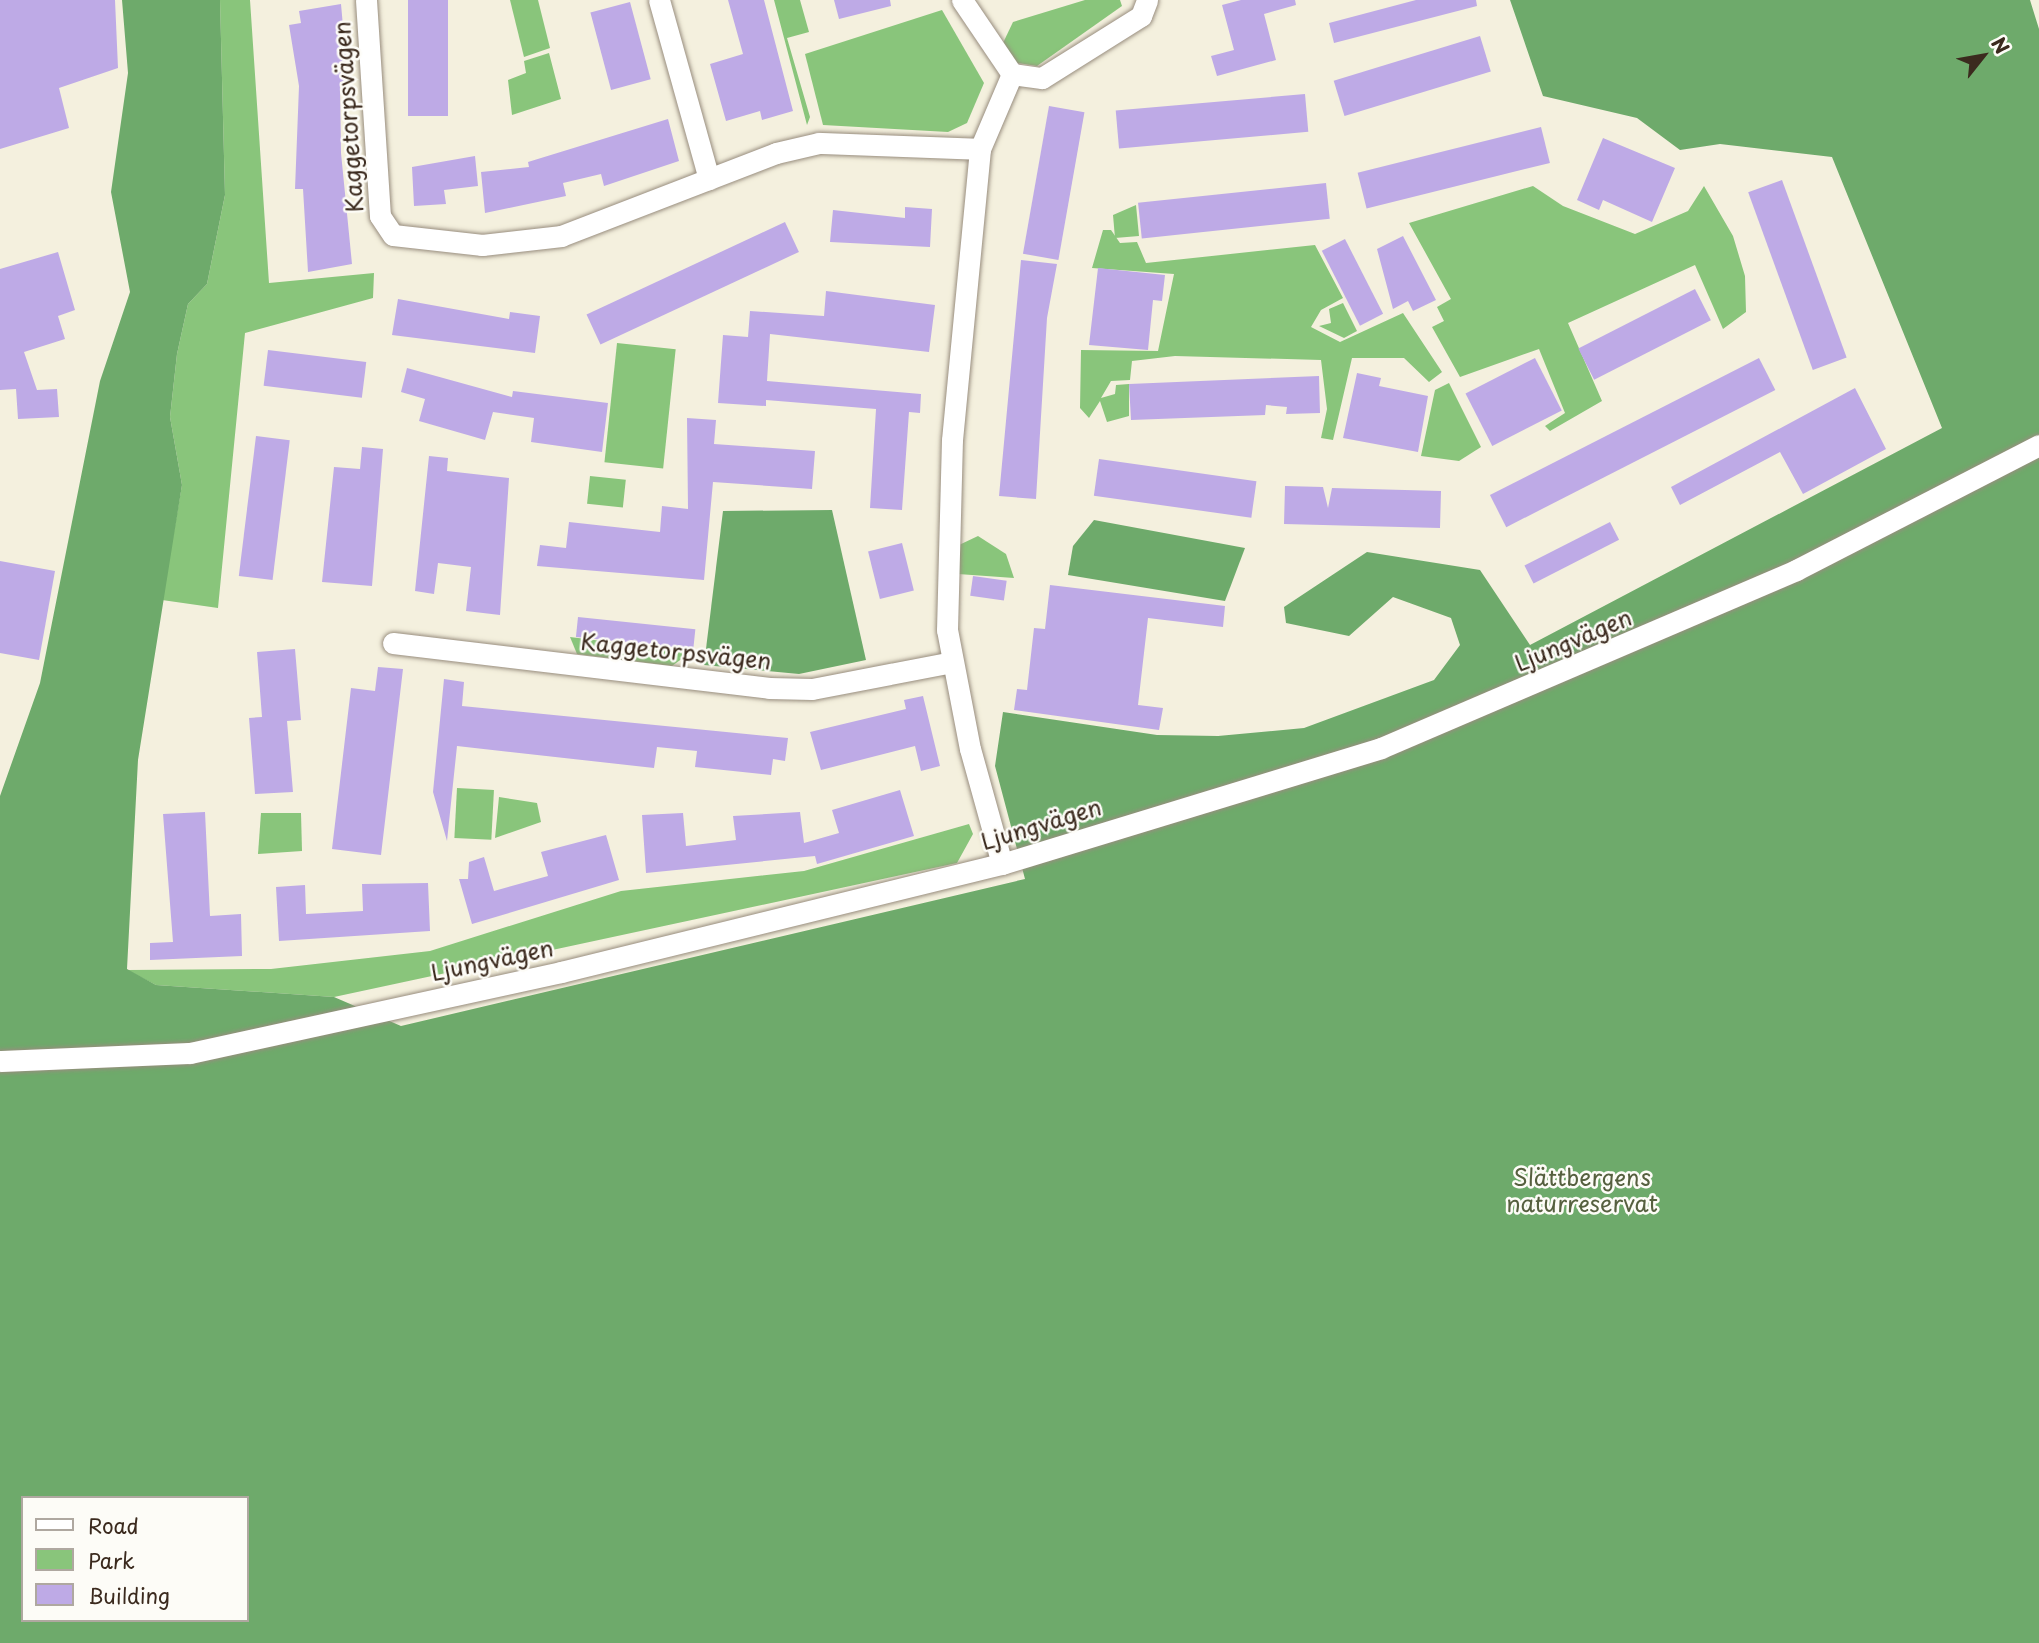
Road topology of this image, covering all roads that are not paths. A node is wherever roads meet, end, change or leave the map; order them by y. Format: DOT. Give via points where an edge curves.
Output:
graph roads {
  1 [pos="366,0"];
  2 [pos="659,0"];
  3 [pos="962,0"];
  4 [pos="1147,0"];
  5 [pos="1012,74"];
  6 [pos="980,149"];
  7 [pos="709,178"];
  8 [pos="2039,445"];
  9 [pos="393,643"];
  10 [pos="952,662"];
  11 [pos="1002,864"];
  12 [pos="0,1061"];
  1 -- 7 [label="street, Kaggetorpsvägen" via="380,216 393,235 482,245 533,241"];
  2 -- 7 [label="street"];
  3 -- 5 [label="street"];
  4 -- 5 [label="street" via="1141,16 1042,78"];
  5 -- 6 [label="street"];
  6 -- 7 [label="street, Kaggetorpsvägen" via="819,143"];
  6 -- 10 [label="street" via="947,515"];
  8 -- 11 [label="street, Ljungvägen" via="1796,570 1381,748"];
  9 -- 10 [label="street, Kaggetorpsvägen" via="769,688 812,689"];
  10 -- 11 [label="street"];
  11 -- 12 [label="street, Ljungvägen" via="561,972 190,1052"];
}
